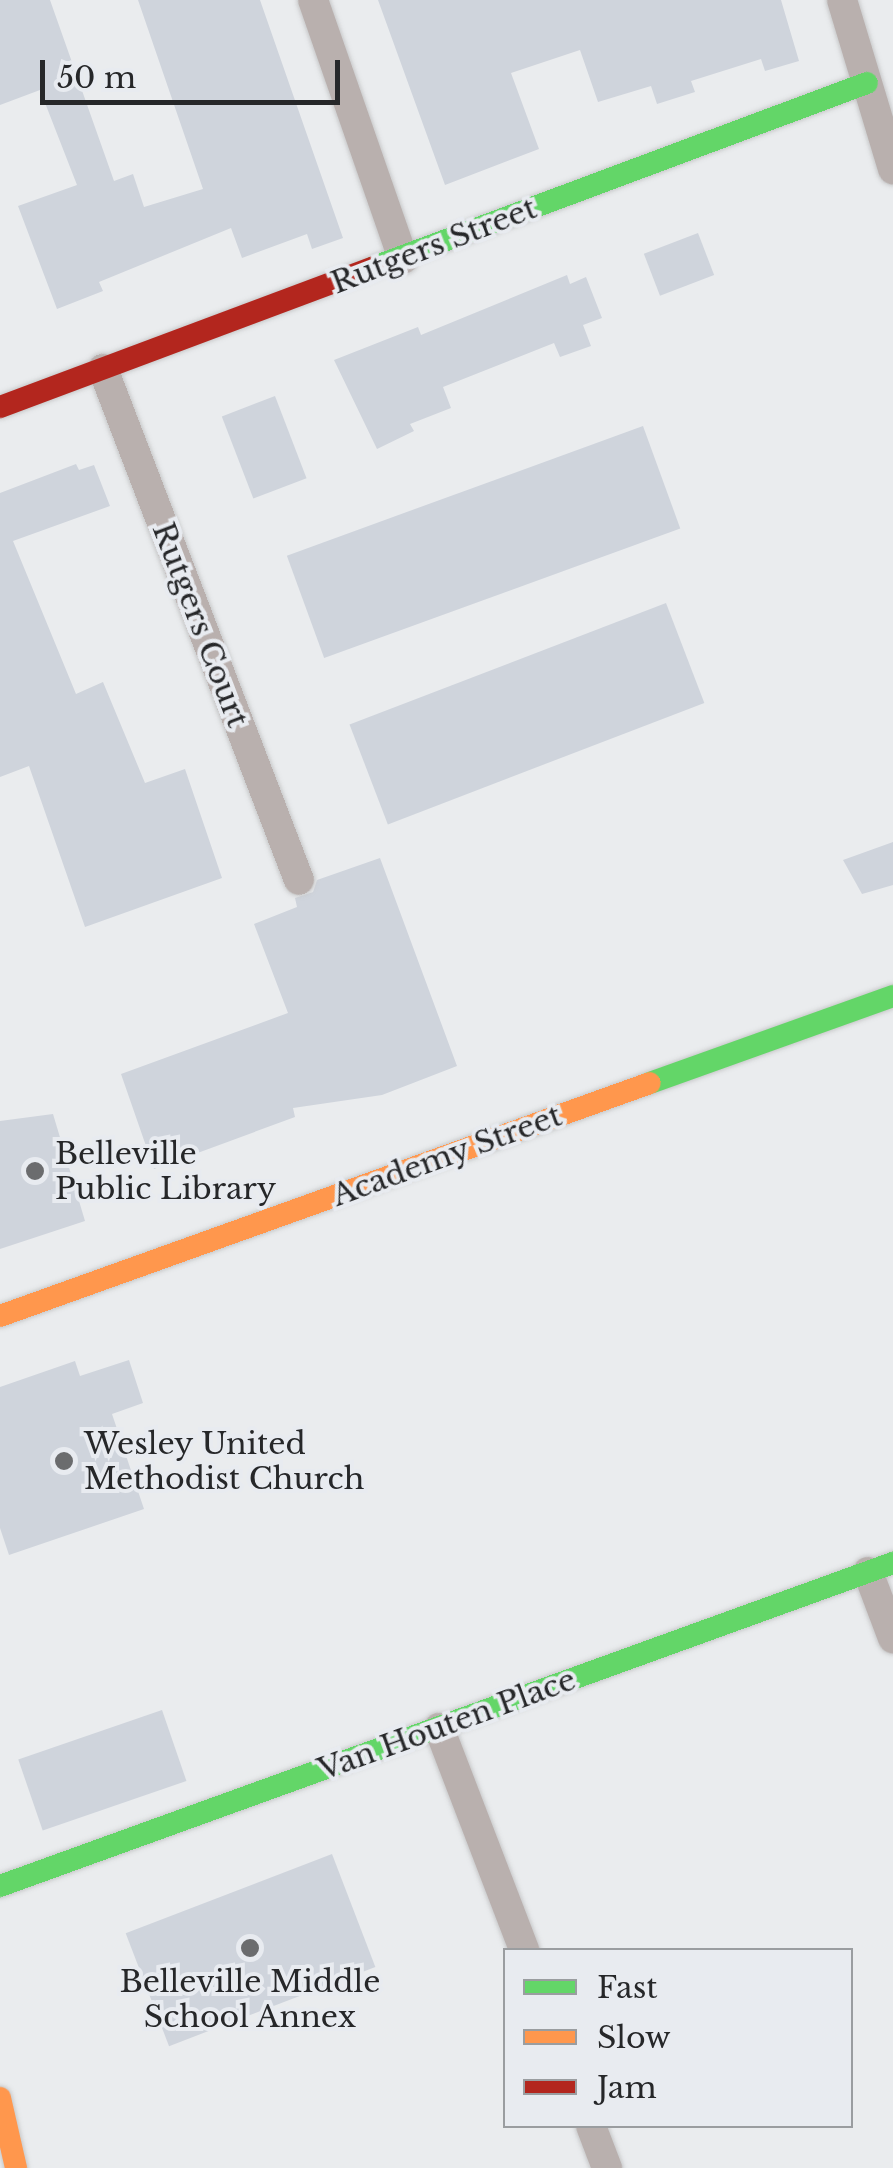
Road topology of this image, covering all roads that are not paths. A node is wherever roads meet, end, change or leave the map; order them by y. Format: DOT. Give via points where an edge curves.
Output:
graph roads {
  1 [pos="313,0"];
  2 [pos="842,0"];
  3 [pos="867,83"];
  4 [pos="893,169"];
  5 [pos="403,259"];
  6 [pos="102,368"];
  7 [pos="0,407"];
  8 [pos="299,880"];
  9 [pos="893,996"];
  10 [pos="0,1316"];
  11 [pos="880,1568"];
  12 [pos="893,1638"];
  13 [pos="439,1728"];
  14 [pos="0,1886"];
  15 [pos="523,1948"];
  16 [pos="0,2098"];
  17 [pos="592,2128"];
  18 [pos="16,2168"];
  19 [pos="607,2168"];
  1 -- 5 [label="street"];
  2 -- 3 [label="street"];
  3 -- 4 [label="street"];
  3 -- 5 [label="street, Rutgers Street"];
  5 -- 6 [label="street, Rutgers Street"];
  6 -- 7 [label="street, Rutgers Street"];
  6 -- 8 [label="street, Rutgers Court"];
  9 -- 10 [label="street, Academy Street"];
  11 -- 12 [label="street"];
  11 -- 13 [label="street, Van Houten Place"];
  13 -- 14 [label="street, Van Houten Place"];
  13 -- 15 [label="street"];
  16 -- 18 [label="street"];
  17 -- 19 [label="street"];
}
